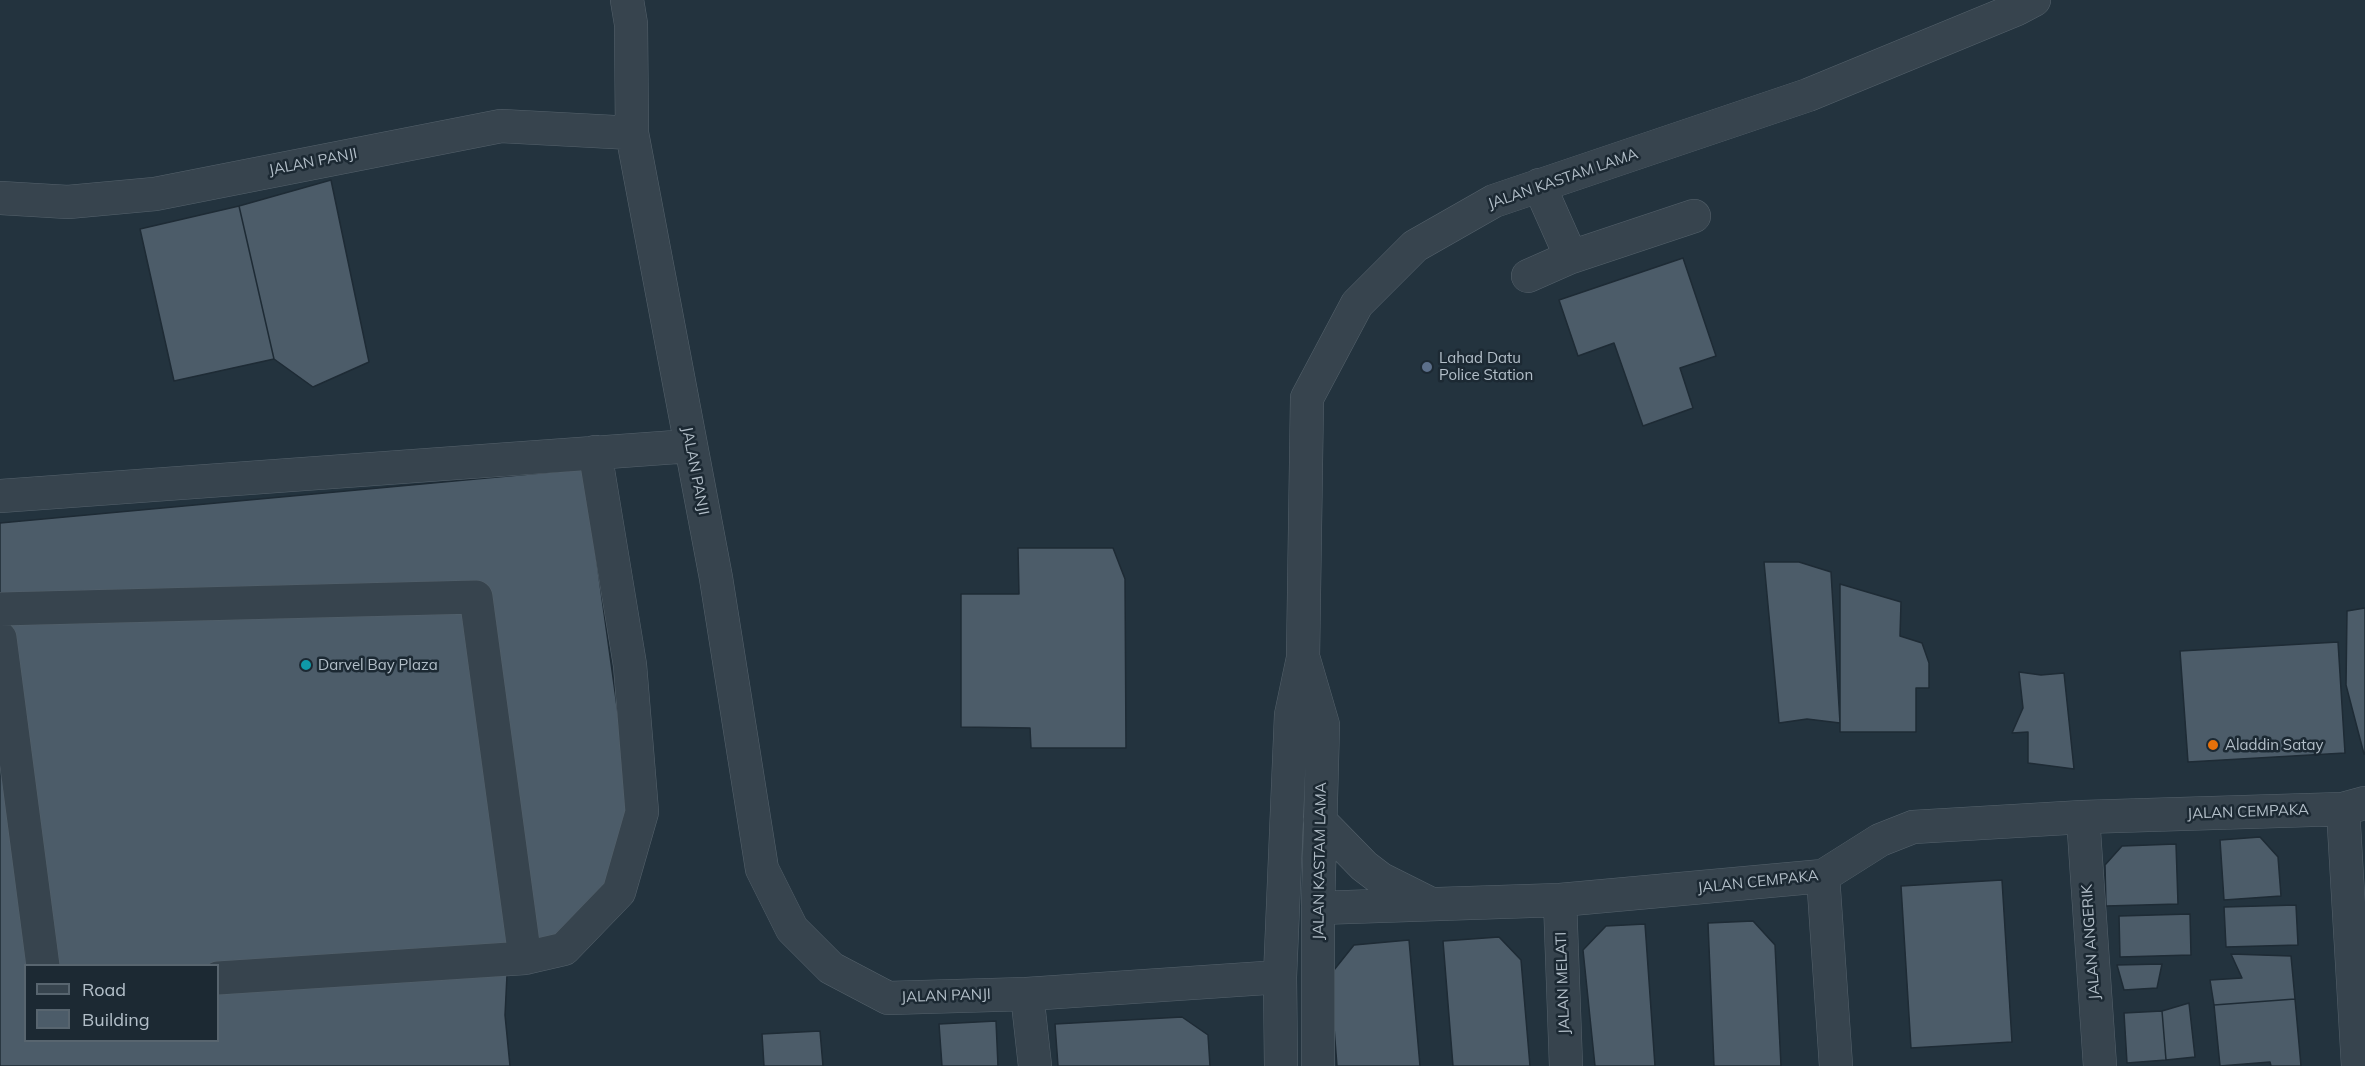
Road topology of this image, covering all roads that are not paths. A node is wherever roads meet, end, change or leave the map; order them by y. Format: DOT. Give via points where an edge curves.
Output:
graph roads {
  1 [pos="627,0"];
  2 [pos="2034,0"];
  3 [pos="632,133"];
  4 [pos="1539,185"];
  5 [pos="0,198"];
  6 [pos="1694,216"];
  7 [pos="1571,256"];
  8 [pos="1528,276"];
  9 [pos="690,446"];
  10 [pos="595,452"];
  11 [pos="0,496"];
  12 [pos="0,609"];
  13 [pos="0,638"];
  14 [pos="1304,658"];
  15 [pos="2354,806"];
  16 [pos="2083,817"];
  17 [pos="1320,821"];
  18 [pos="1823,876"];
  19 [pos="1560,900"];
  20 [pos="1431,904"];
  21 [pos="1318,908"];
  22 [pos="525,958"];
  23 [pos="42,964"];
  24 [pos="1280,977"];
  25 [pos="219,978"];
  26 [pos="1027,994"];
  27 [pos="1035,1066"];
  28 [pos="1281,1066"];
  29 [pos="1318,1066"];
  30 [pos="1566,1066"];
  31 [pos="1836,1066"];
  32 [pos="2100,1066"];
  33 [pos="2358,1066"];
  1 -- 3 [label="street" via="631,24"];
  2 -- 4 [label="street, JALAN KASTAM LAMA" via="1808,95"];
  3 -- 5 [label="street, JALAN PANJI" via="501,126 155,194 68,202"];
  3 -- 9 [label="street, JALAN PANJI"];
  4 -- 7 [label="street"];
  4 -- 14 [label="street, JALAN KASTAM LAMA" via="1494,201 1414,246 1358,304 1306,398"];
  6 -- 7 [label="street"];
  7 -- 8 [label="street"];
  9 -- 10 [label="street"];
  9 -- 26 [label="street, JALAN PANJI" via="716,578 762,868 792,929 831,968 888,998"];
  10 -- 11 [label="street"];
  10 -- 22 [label="street" via="630,665 642,812 619,892 564,949"];
  12 -- 22 [label="street" via="476,597"];
  13 -- 23 [label="street"];
  14 -- 17 [label="street, JALAN KASTAM LAMA" via="1323,724"];
  14 -- 24 [label="street, JALAN KASTAM LAMA" via="1291,715"];
  15 -- 16 [label="street, JALAN CEMPAKA"];
  15 -- 33 [label="street"];
  16 -- 18 [label="street, JALAN CEMPAKA" via="1913,827 1880,840"];
  16 -- 32 [label="street, JALAN ANGERIK"];
  17 -- 20 [label="street" via="1381,879"];
  17 -- 21 [label="street, JALAN KASTAM LAMA"];
  18 -- 19 [label="street, JALAN CEMPAKA"];
  18 -- 31 [label="street"];
  19 -- 20 [label="street, JALAN CEMPAKA"];
  19 -- 30 [label="street, JALAN MELATI"];
  20 -- 21 [label="street, JALAN CEMPAKA"];
  21 -- 29 [label="street, JALAN KASTAM LAMA"];
  22 -- 25 [label="street"];
  24 -- 26 [label="street, JALAN PANJI"];
  24 -- 28 [label="street, JALAN KASTAM LAMA"];
  26 -- 27 [label="street"];
}
